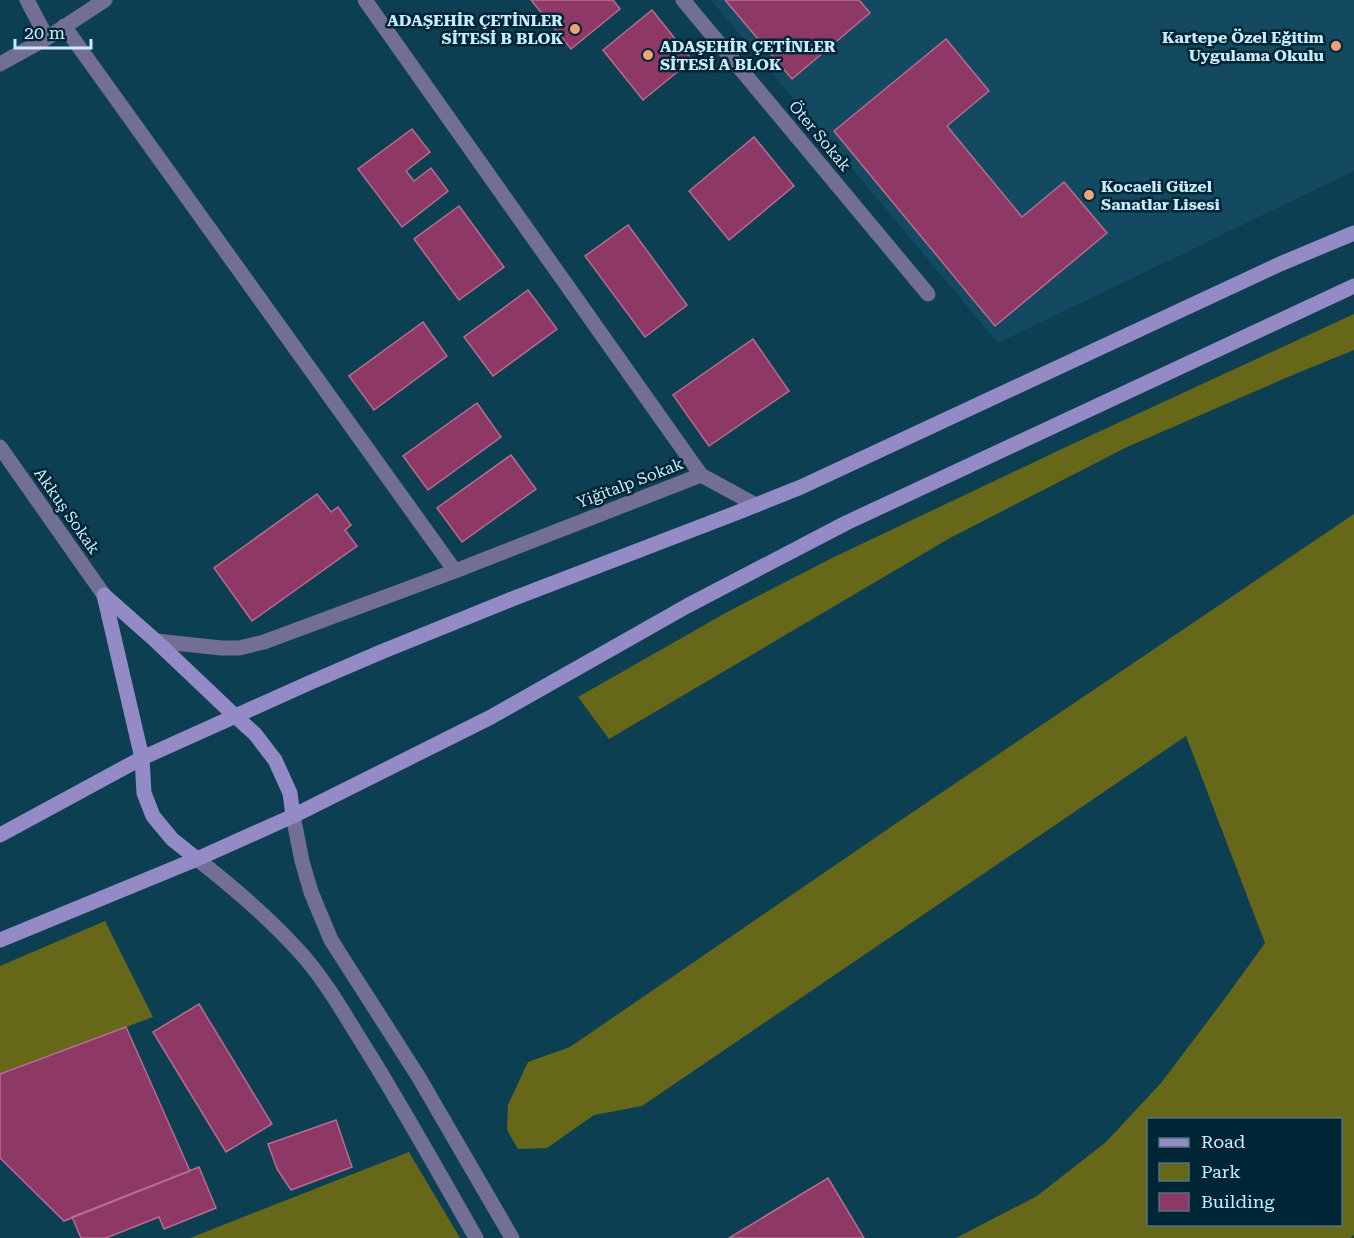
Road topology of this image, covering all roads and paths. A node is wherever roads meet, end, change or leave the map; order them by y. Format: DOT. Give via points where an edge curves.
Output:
graph roads {
  1 [pos="27,0"];
  2 [pos="105,0"];
  3 [pos="365,0"];
  4 [pos="683,0"];
  5 [pos="64,26"];
  6 [pos="47,38"];
  7 [pos="0,64"];
  8 [pos="1354,232"];
  9 [pos="1354,286"];
  10 [pos="928,294"];
  11 [pos="0,447"];
  12 [pos="701,475"];
  13 [pos="756,505"];
  14 [pos="455,571"];
  15 [pos="104,595"];
  16 [pos="156,642"];
  17 [pos="235,716"];
  18 [pos="142,758"];
  19 [pos="293,816"];
  20 [pos="0,835"];
  21 [pos="197,859"];
  22 [pos="0,939"];
  23 [pos="476,1238"];
  24 [pos="513,1238"];
  1 -- 6 [label="street"];
  2 -- 5 [label="street"];
  3 -- 12 [label="street, Yiğitalp Sokak"];
  4 -- 10 [label="street, Öter Sokak"];
  5 -- 6 [label="street"];
  5 -- 14 [label="street"];
  6 -- 7 [label="street"];
  8 -- 13 [label="main road"];
  9 -- 19 [label="main road" via="846,523 687,606 491,717"];
  11 -- 15 [label="street, Akkuş Sokak"];
  12 -- 13 [label="street"];
  12 -- 14 [label="street, Yiğitalp Sokak"];
  13 -- 17 [label="main road" via="381,652"];
  14 -- 16 [label="street, Yiğitalp Sokak" via="239,648"];
  15 -- 16 [label="main road"];
  15 -- 18 [label="main road"];
  16 -- 17 [label="main road"];
  17 -- 18 [label="main road"];
  17 -- 19 [label="main road" via="275,760 290,793"];
  18 -- 20 [label="main road"];
  18 -- 21 [label="main road" via="144,793 153,816 172,839"];
  19 -- 21 [label="main road"];
  19 -- 24 [label="street" via="311,892 331,939 418,1076"];
  21 -- 22 [label="main road"];
  21 -- 23 [label="street" via="237,890 300,951 387,1082"];
}
